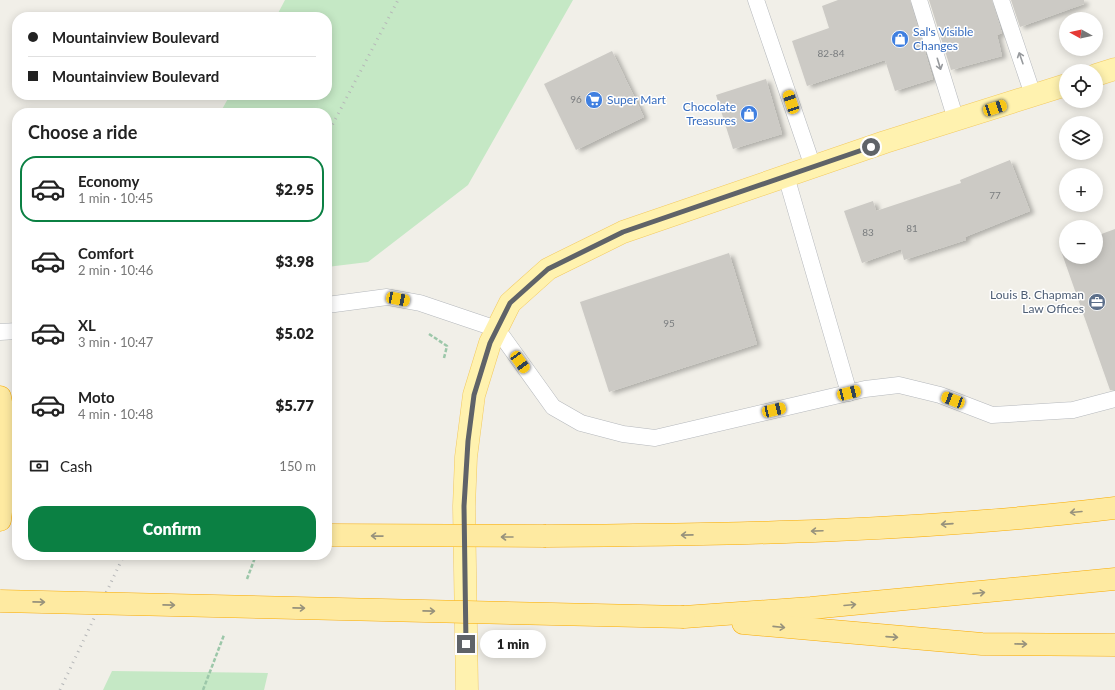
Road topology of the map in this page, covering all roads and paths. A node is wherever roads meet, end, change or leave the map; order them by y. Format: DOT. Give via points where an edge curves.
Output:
graph roads {
  1 [pos="756,0"];
  2 [pos="920,0"];
  3 [pos="1001,0"];
  4 [pos="1115,69"];
  5 [pos="1103,73"];
  6 [pos="1059,87"];
  7 [pos="1033,95"];
  8 [pos="956,120"];
  9 [pos="814,167"];
  10 [pos="786,176"];
  11 [pos="332,304"];
  12 [pos="497,329"];
  13 [pos="12,331"];
  14 [pos="0,332"];
  15 [pos="424,332"];
  16 [pos="444,358"];
  17 [pos="849,393"];
  18 [pos="0,397"];
  19 [pos="1115,399"];
  20 [pos="1115,508"];
  21 [pos="0,520"];
  22 [pos="0,527"];
  23 [pos="12,528"];
  24 [pos="332,535"];
  25 [pos="1115,579"];
  26 [pos="0,601"];
  27 [pos="684,617"];
  28 [pos="1115,645"];
  29 [pos="467,690"];
  1 -- 9 [label="lane"];
  2 -- 8 [label="lane, one-way"];
  7 -- 3 [label="lane, one-way"];
  4 -- 5 [label="main road"];
  6 -- 7 [label="main road"];
  7 -- 8 [label="main road"];
  8 -- 9 [label="main road"];
  9 -- 10 [label="main road"];
  10 -- 12 [label="main road" via="623,232 548,269 510,303"];
  10 -- 17 [label="lane"];
  11 -- 12 [label="lane" via="387,297 420,303"];
  12 -- 17 [label="lane" via="553,407 581,423 623,434 655,438"];
  12 -- 29 [label="main road" via="490,343 474,395 466,457 464,506"];
  13 -- 14 [label="lane"];
  15 -- 16 [label="path" via="447,346"];
  17 -- 19 [label="lane" via="899,385 940,395 992,416 1073,410"];
  18 -- 21 [label="highway" via="4,417 6,468"];
  20 -- 24 [label="highway, one-way, bridge" via="970,522 743,534 447,537"];
  22 -- 23 [label="highway"];
  27 -- 25 [label="highway, one-way" via="811,608"];
  26 -- 27 [label="highway, one-way, bridge"];
  27 -- 28 [label="highway, one-way" via="982,644"];
}
